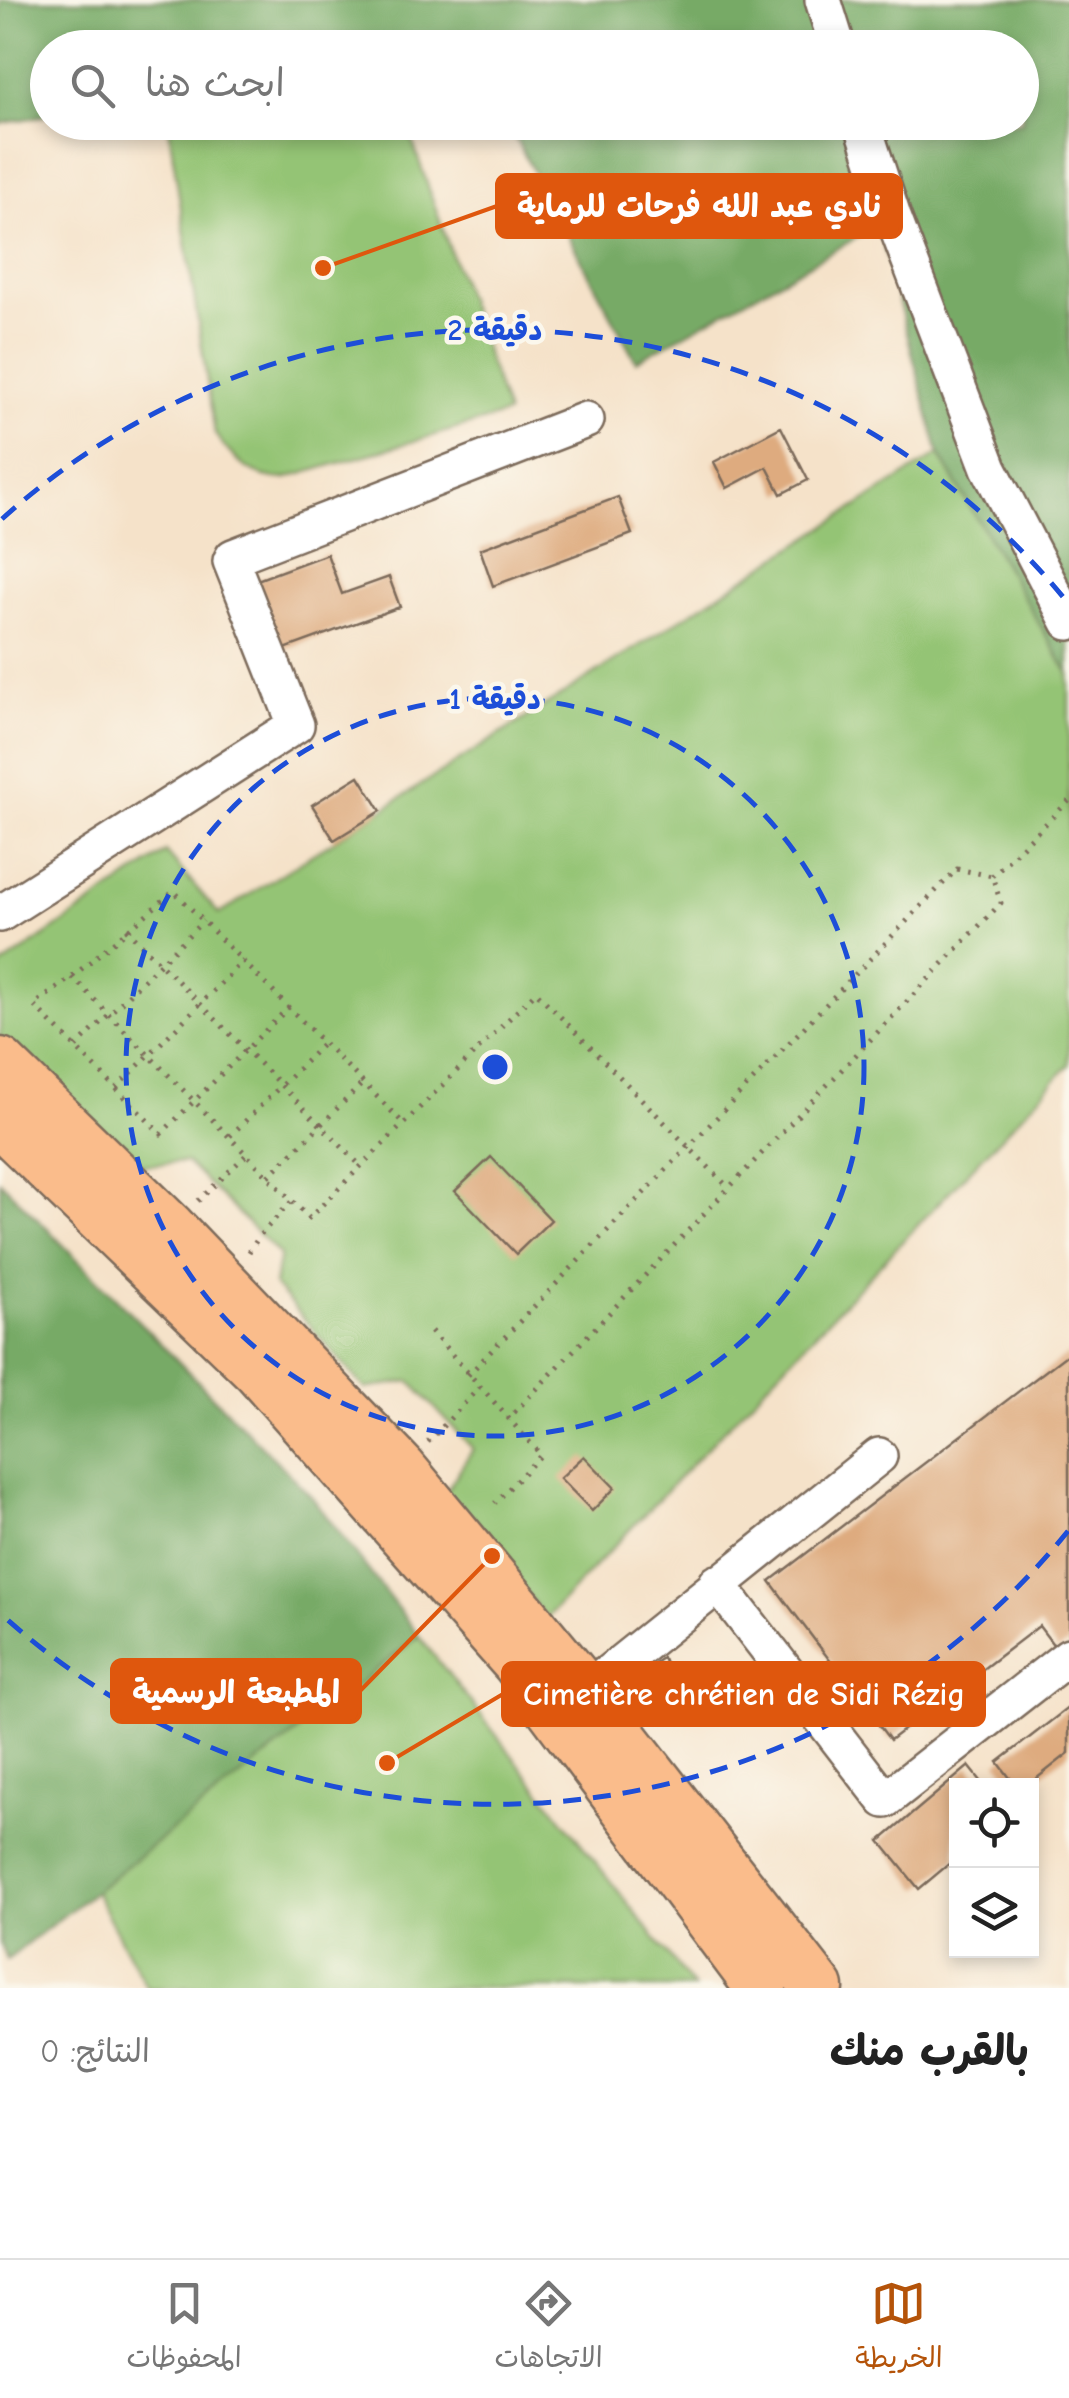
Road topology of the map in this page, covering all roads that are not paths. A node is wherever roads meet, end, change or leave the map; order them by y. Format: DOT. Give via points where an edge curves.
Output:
graph roads {
  1 [pos="823,0"];
  2 [pos="832,30"];
  3 [pos="868,140"];
  4 [pos="586,420"];
  5 [pos="1069,622"];
  6 [pos="0,914"];
  7 [pos="0,1063"];
  8 [pos="0,1120"];
  9 [pos="880,1456"];
  10 [pos="717,1583"];
  11 [pos="1069,1656"];
  12 [pos="586,1691"];
  13 [pos="761,1988"];
  14 [pos="818,1988"];
  1 -- 2 [label="street"];
  3 -- 5 [label="street" via="989,468"];
  4 -- 6 [label="street" via="233,556 296,725"];
  7 -- 12 [label="highway" via="170,1228 401,1469"];
  8 -- 13 [label="highway" via="258,1370 518,1663"];
  9 -- 10 [label="street"];
  10 -- 11 [label="street" via="886,1800"];
  10 -- 12 [label="street"];
  12 -- 14 [label="highway"];
}
